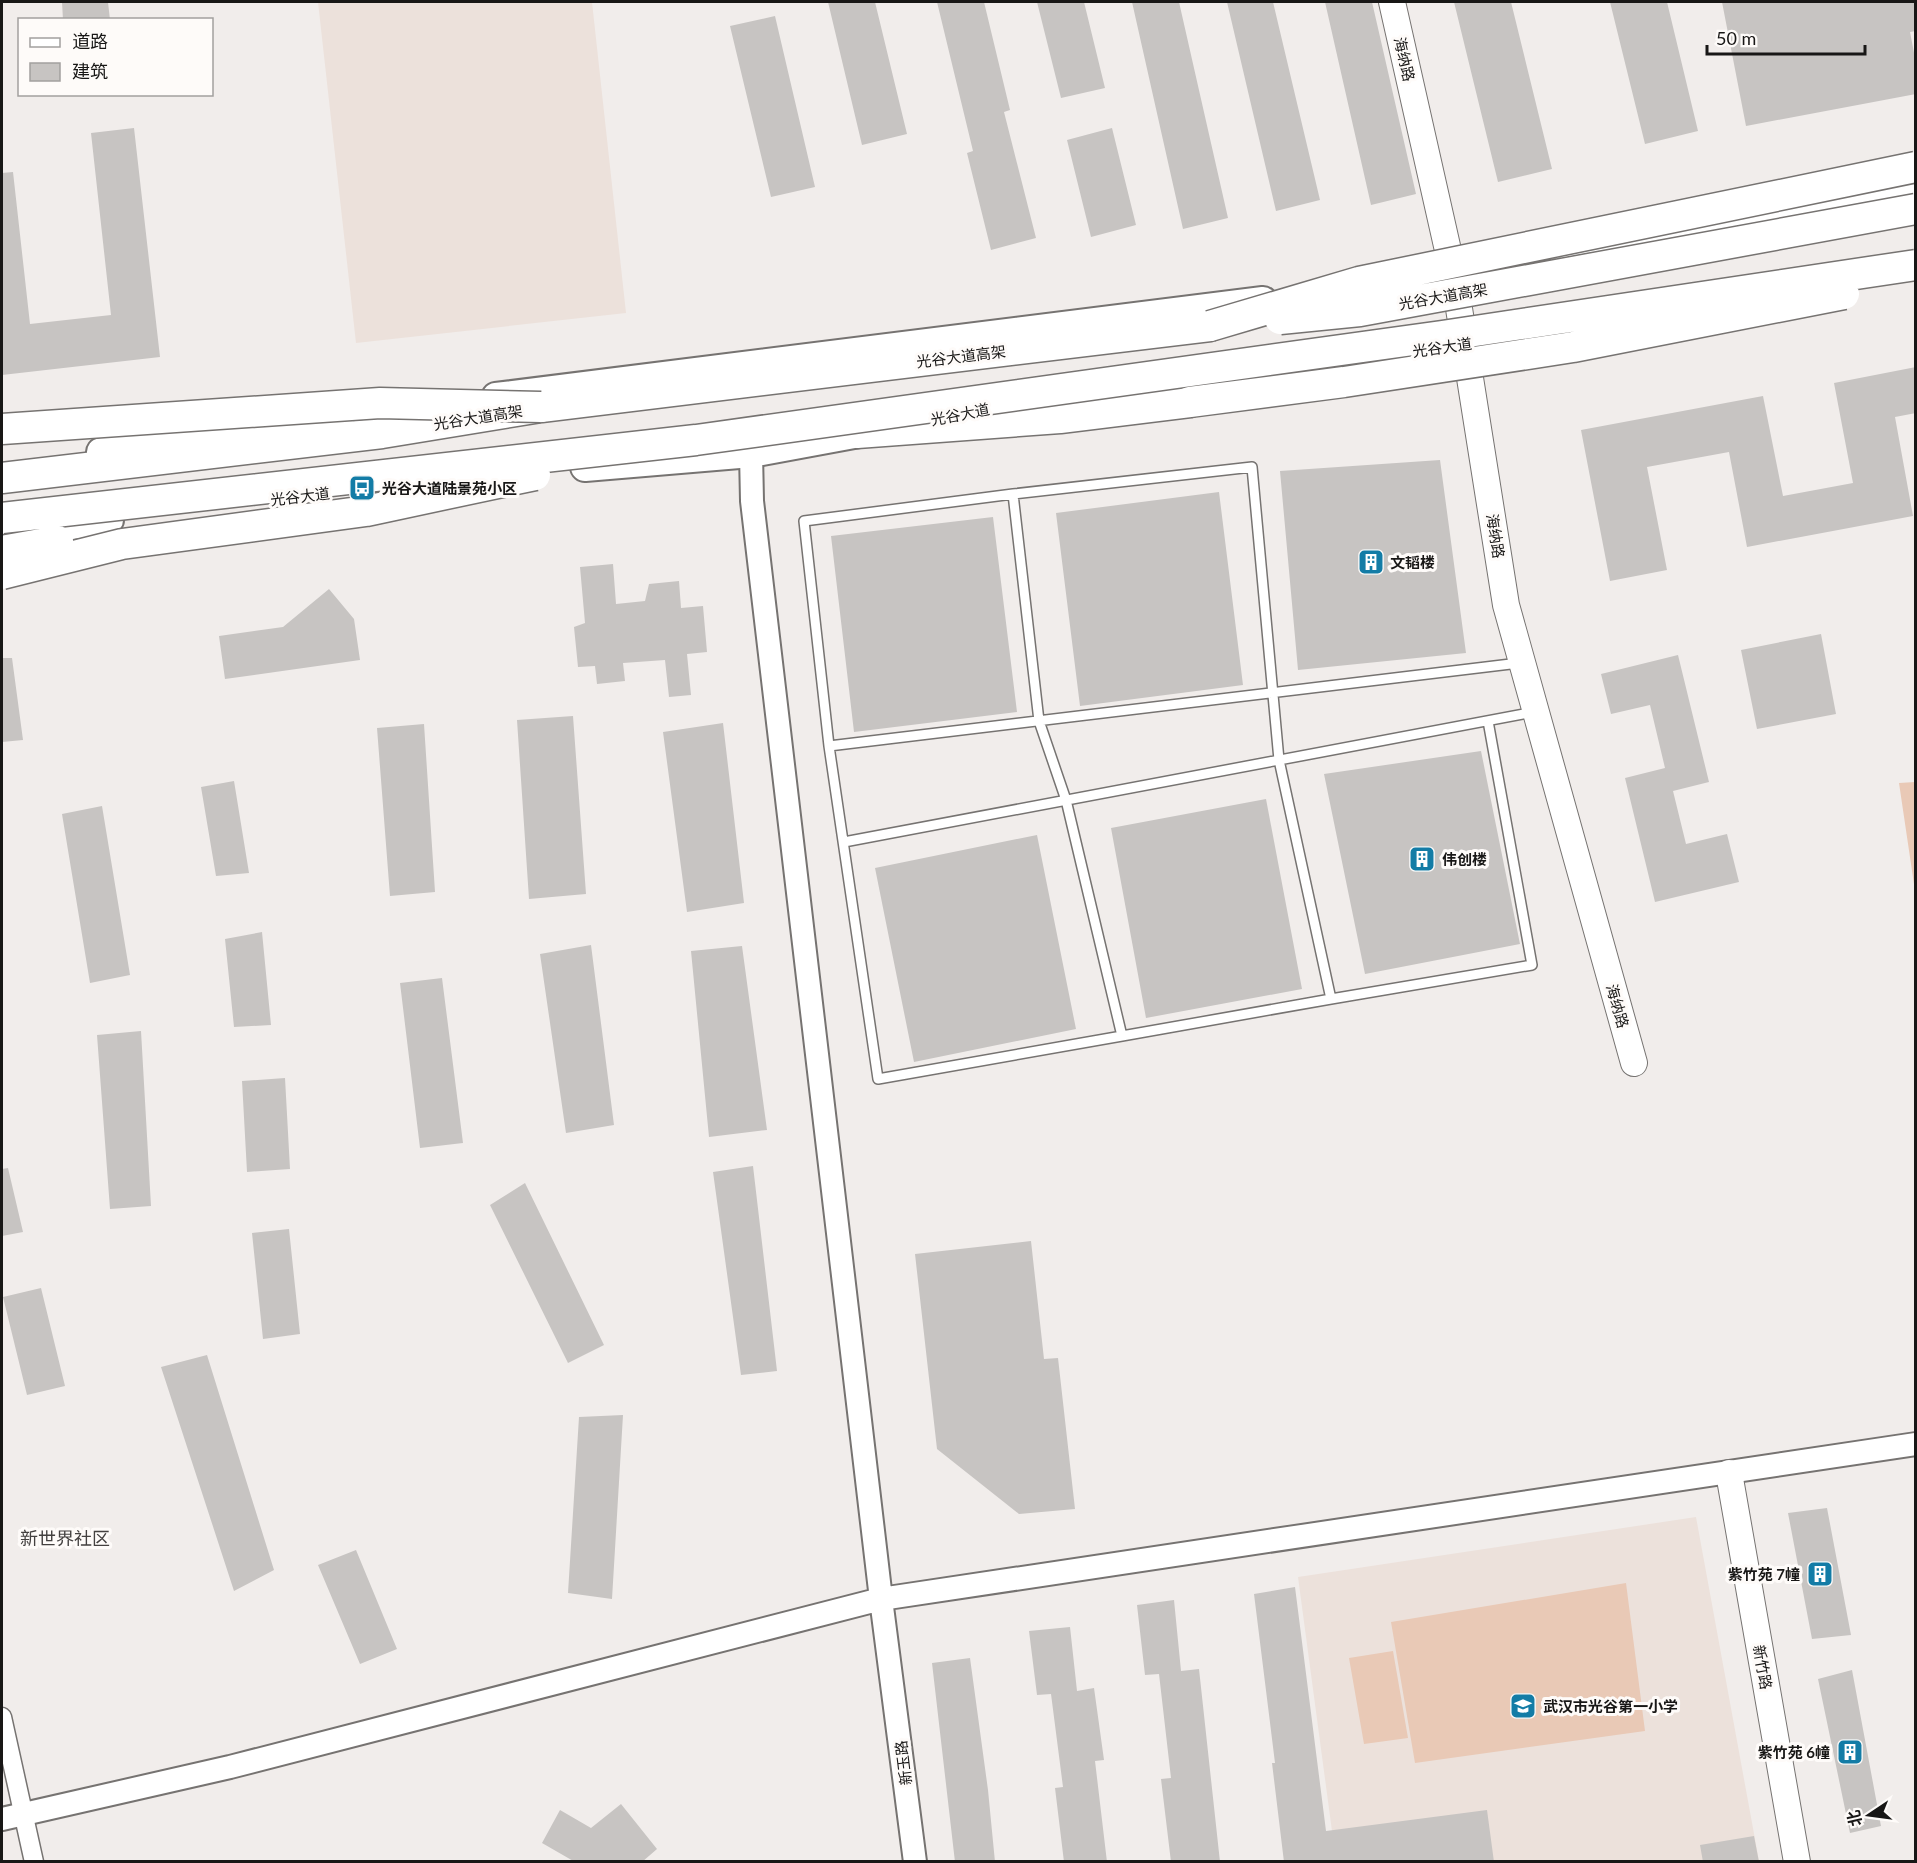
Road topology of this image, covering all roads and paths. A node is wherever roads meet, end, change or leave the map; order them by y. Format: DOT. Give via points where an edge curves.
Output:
graph roads {
  1 [pos="1392,2"];
  2 [pos="1916,167"];
  3 [pos="1916,191"];
  4 [pos="1916,209"];
  5 [pos="1916,264"];
  6 [pos="1454,277"];
  7 [pos="1916,277"];
  8 [pos="1210,326"];
  9 [pos="1465,344"];
  10 [pos="541,407"];
  11 [pos="2,429"];
  12 [pos="857,433"];
  13 [pos="696,440"];
  14 [pos="751,453"];
  15 [pos="137,462"];
  16 [pos="2,467"];
  17 [pos="2,478"];
  18 [pos="1013,494"];
  19 [pos="2,518"];
  20 [pos="2,534"];
  21 [pos="2,551"];
  22 [pos="2,574"];
  23 [pos="1522,663"];
  24 [pos="1271,693"];
  25 [pos="1535,712"];
  26 [pos="1039,721"];
  27 [pos="1488,721"];
  28 [pos="829,746"];
  29 [pos="1279,760"];
  30 [pos="1066,800"];
  31 [pos="844,842"];
  32 [pos="1331,999"];
  33 [pos="1122,1036"];
  34 [pos="1634,1063"];
  35 [pos="1916,1444"];
  36 [pos="1729,1473"];
  37 [pos="881,1599"];
  38 [pos="2,1717"];
  39 [pos="24,1814"];
  40 [pos="2,1820"];
  41 [pos="34,1862"];
  42 [pos="915,1862"];
  43 [pos="1797,1862"];
  1 -- 6 [label="main road, 海纳路"];
  2 -- 8 [label="highway, bridge" via="1359,282"];
  3 -- 6 [label="main road"];
  4 -- 8 [label="highway, 光谷大道高架, bridge" via="1360,311"];
  5 -- 9 [label="main road, 光谷大道"];
  5 -- 13 [label="highway, bridge" via="1442,336"];
  6 -- 9 [label="main road, 海纳路"];
  6 -- 16 [label="main road" via="527,393"];
  7 -- 12 [label="highway, bridge" via="1573,347 1344,382 1060,418"];
  8 -- 10 [label="highway, 光谷大道高架"];
  9 -- 12 [label="main road, 光谷大道" via="1021,402"];
  9 -- 23 [label="main road, 海纳路" via="1506,605"];
  10 -- 11 [label="highway, bridge" via="380,404"];
  10 -- 15 [label="highway, 光谷大道高架, bridge" via="382,433"];
  12 -- 14 [label="main road, 光谷大道"];
  13 -- 19 [label="highway, bridge"];
  13 -- 21 [label="highway, bridge"];
  13 -- 22 [label="highway, bridge" via="366,511 122,543"];
  14 -- 20 [label="main road, 光谷大道" via="362,488"];
  14 -- 37 [label="street, 新玉路" via="752,501"];
  15 -- 16 [label="highway"];
  15 -- 17 [label="highway, 光谷大道高架"];
  18 -- 24 [label="lane" via="1252,467"];
  18 -- 26 [label="lane"];
  18 -- 28 [label="lane" via="804,521"];
  23 -- 24 [label="lane"];
  23 -- 25 [label="main road, 海纳路"];
  24 -- 26 [label="lane"];
  24 -- 29 [label="lane"];
  25 -- 27 [label="lane"];
  25 -- 34 [label="main road, 海纳路"];
  26 -- 28 [label="lane"];
  26 -- 30 [label="lane"];
  27 -- 29 [label="lane"];
  27 -- 32 [label="lane" via="1532,965"];
  28 -- 31 [label="lane"];
  29 -- 30 [label="lane"];
  29 -- 32 [label="lane"];
  30 -- 31 [label="lane"];
  30 -- 33 [label="lane"];
  31 -- 33 [label="lane" via="878,1079"];
  32 -- 33 [label="lane"];
  35 -- 36 [label="street"];
  36 -- 37 [label="street"];
  36 -- 43 [label="main road, 新竹路"];
  37 -- 39 [label="street" via="241,1764"];
  37 -- 42 [label="street, 新玉路"];
  38 -- 39 [label="street"];
  39 -- 40 [label="street"];
  39 -- 41 [label="street"];
}
